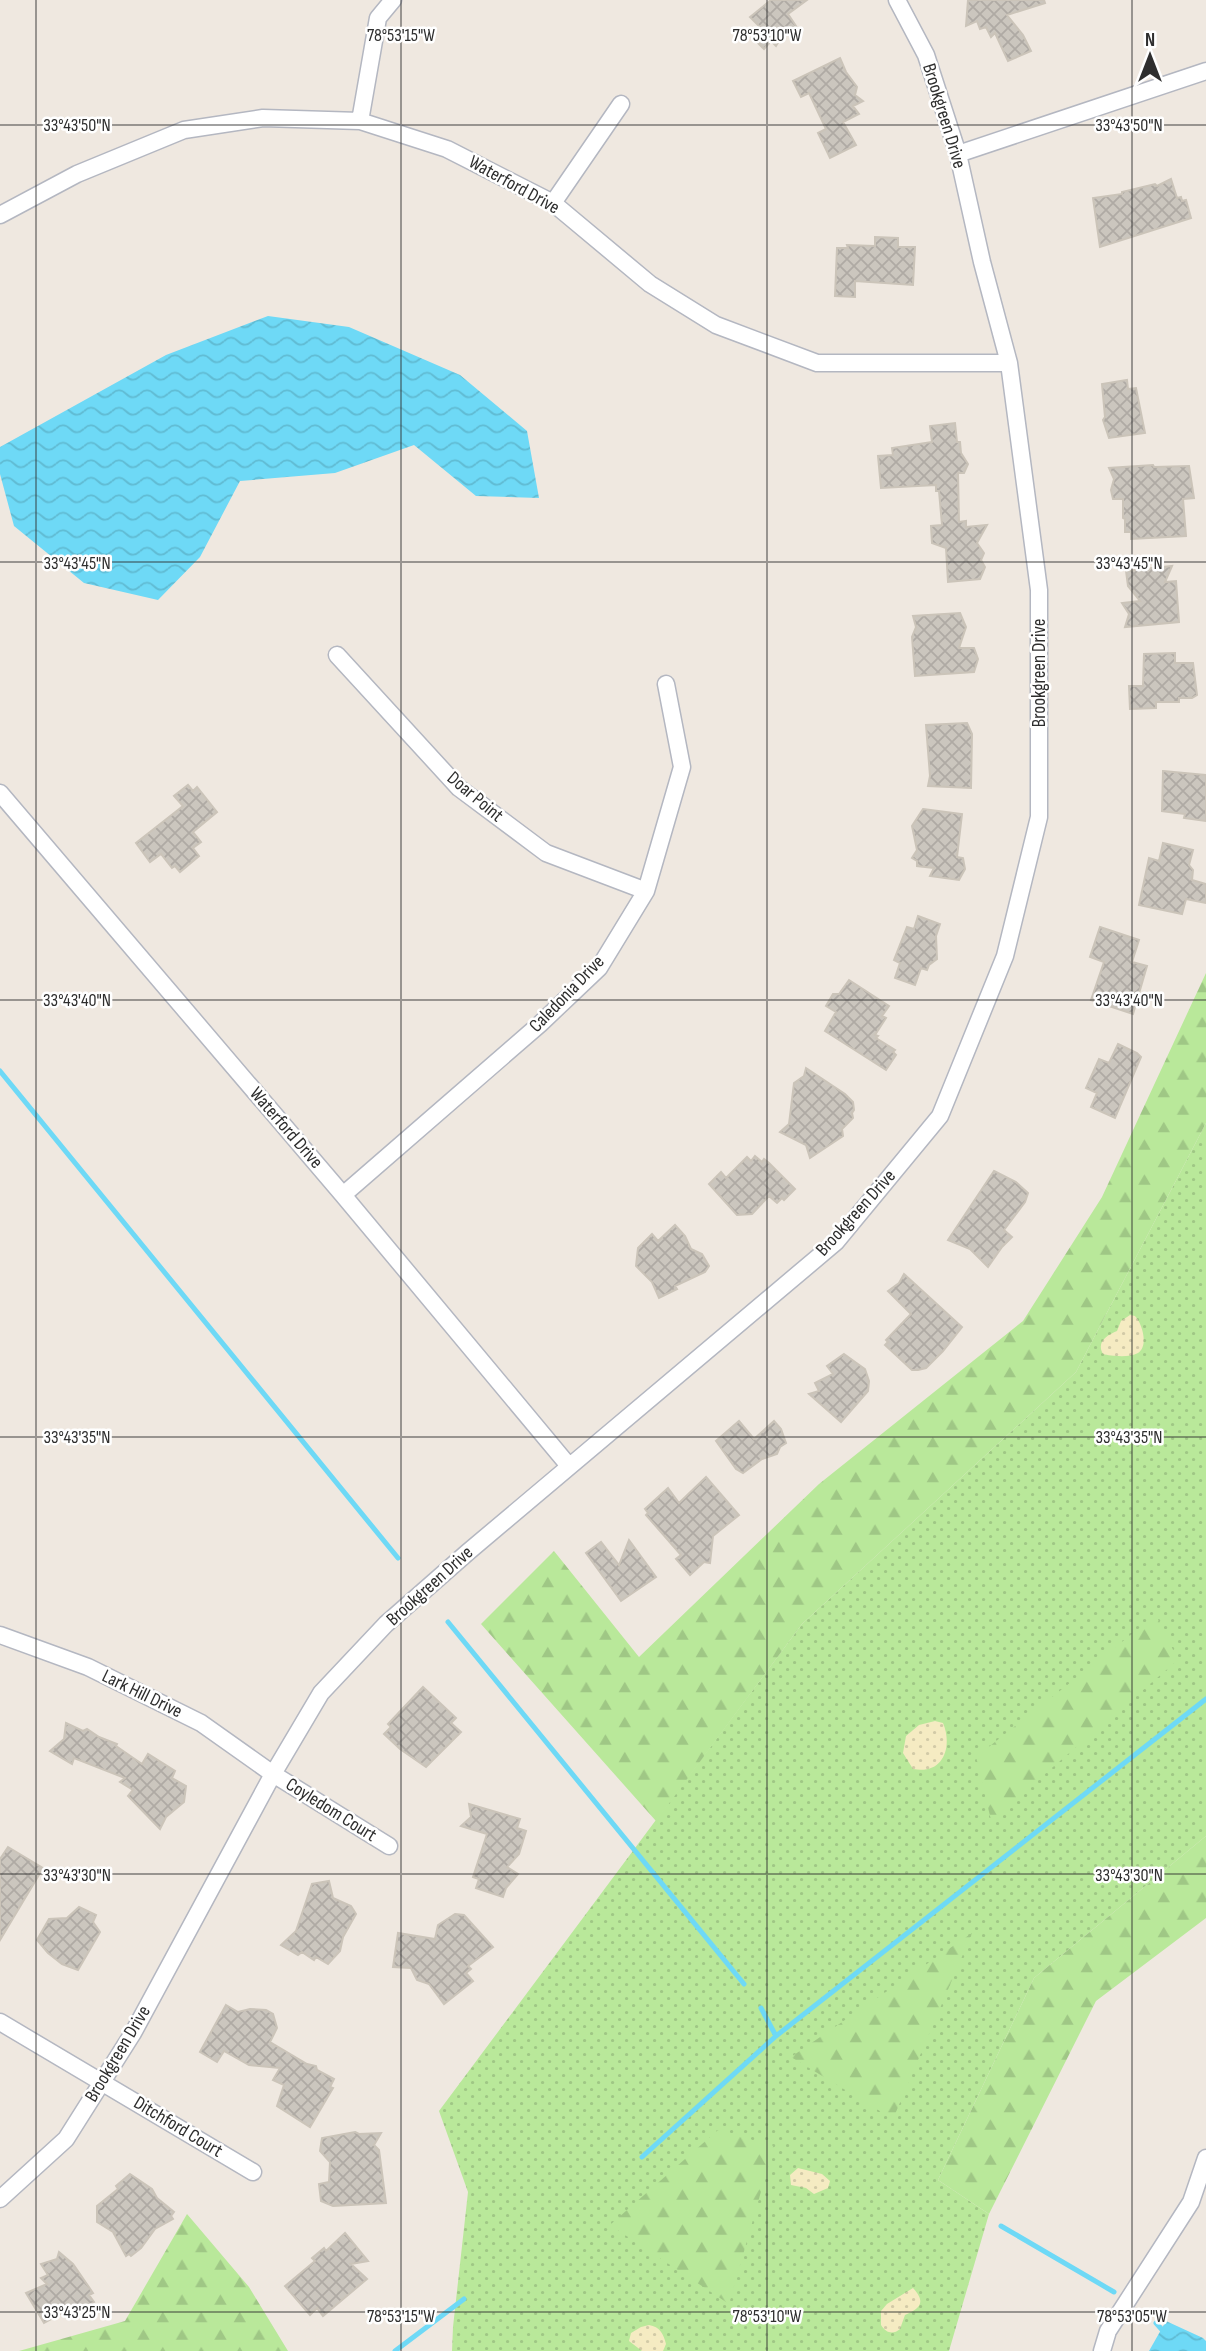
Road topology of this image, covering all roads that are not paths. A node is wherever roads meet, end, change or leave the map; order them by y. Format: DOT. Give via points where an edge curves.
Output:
graph roads {
  1 [pos="393,0"];
  2 [pos="897,0"];
  3 [pos="1206,71"];
  4 [pos="621,104"];
  5 [pos="360,121"];
  6 [pos="958,154"];
  7 [pos="553,204"];
  8 [pos="0,215"];
  9 [pos="1010,363"];
  10 [pos="337,655"];
  11 [pos="666,684"];
  12 [pos="0,793"];
  13 [pos="646,891"];
  14 [pos="343,1195"];
  15 [pos="569,1466"];
  16 [pos="0,1635"];
  17 [pos="273,1774"];
  18 [pos="389,1846"];
  19 [pos="0,2022"];
  20 [pos="102,2081"];
  21 [pos="1206,2158"];
  22 [pos="253,2172"];
  23 [pos="0,2199"];
  24 [pos="1102,2351"];
  1 -- 5 [label="street" via="378,18"];
  2 -- 6 [label="street, Brookgreen Drive" via="926,55"];
  3 -- 6 [label="street"];
  4 -- 7 [label="street"];
  5 -- 7 [label="street, Waterford Drive" via="447,149"];
  5 -- 8 [label="street, Waterford Drive" via="262,118 184,130 77,174"];
  6 -- 9 [label="street, Brookgreen Drive"];
  7 -- 9 [label="street, Waterford Drive" via="650,284 716,325 817,363"];
  9 -- 15 [label="street, Brookgreen Drive" via="1039,590 1039,817 1005,956 940,1116 836,1242"];
  10 -- 13 [label="street, Doar Point" via="458,788 547,853"];
  11 -- 13 [label="street, Caledonia Drive" via="682,767"];
  12 -- 14 [label="street, Waterford Drive"];
  13 -- 14 [label="street, Caledonia Drive" via="598,968"];
  14 -- 15 [label="street, Waterford Drive"];
  15 -- 17 [label="street, Brookgreen Drive" via="386,1624 321,1693"];
  16 -- 17 [label="street, Lark Hill Drive" via="88,1667 201,1723"];
  17 -- 18 [label="street, Coyledom Court"];
  17 -- 20 [label="street, Brookgreen Drive" via="133,2033"];
  19 -- 20 [label="street, Ditchford Court"];
  20 -- 22 [label="street, Ditchford Court"];
  20 -- 23 [label="street, Brookgreen Drive" via="65,2139"];
  21 -- 24 [label="street" via="1191,2202 1108,2331"];
}
